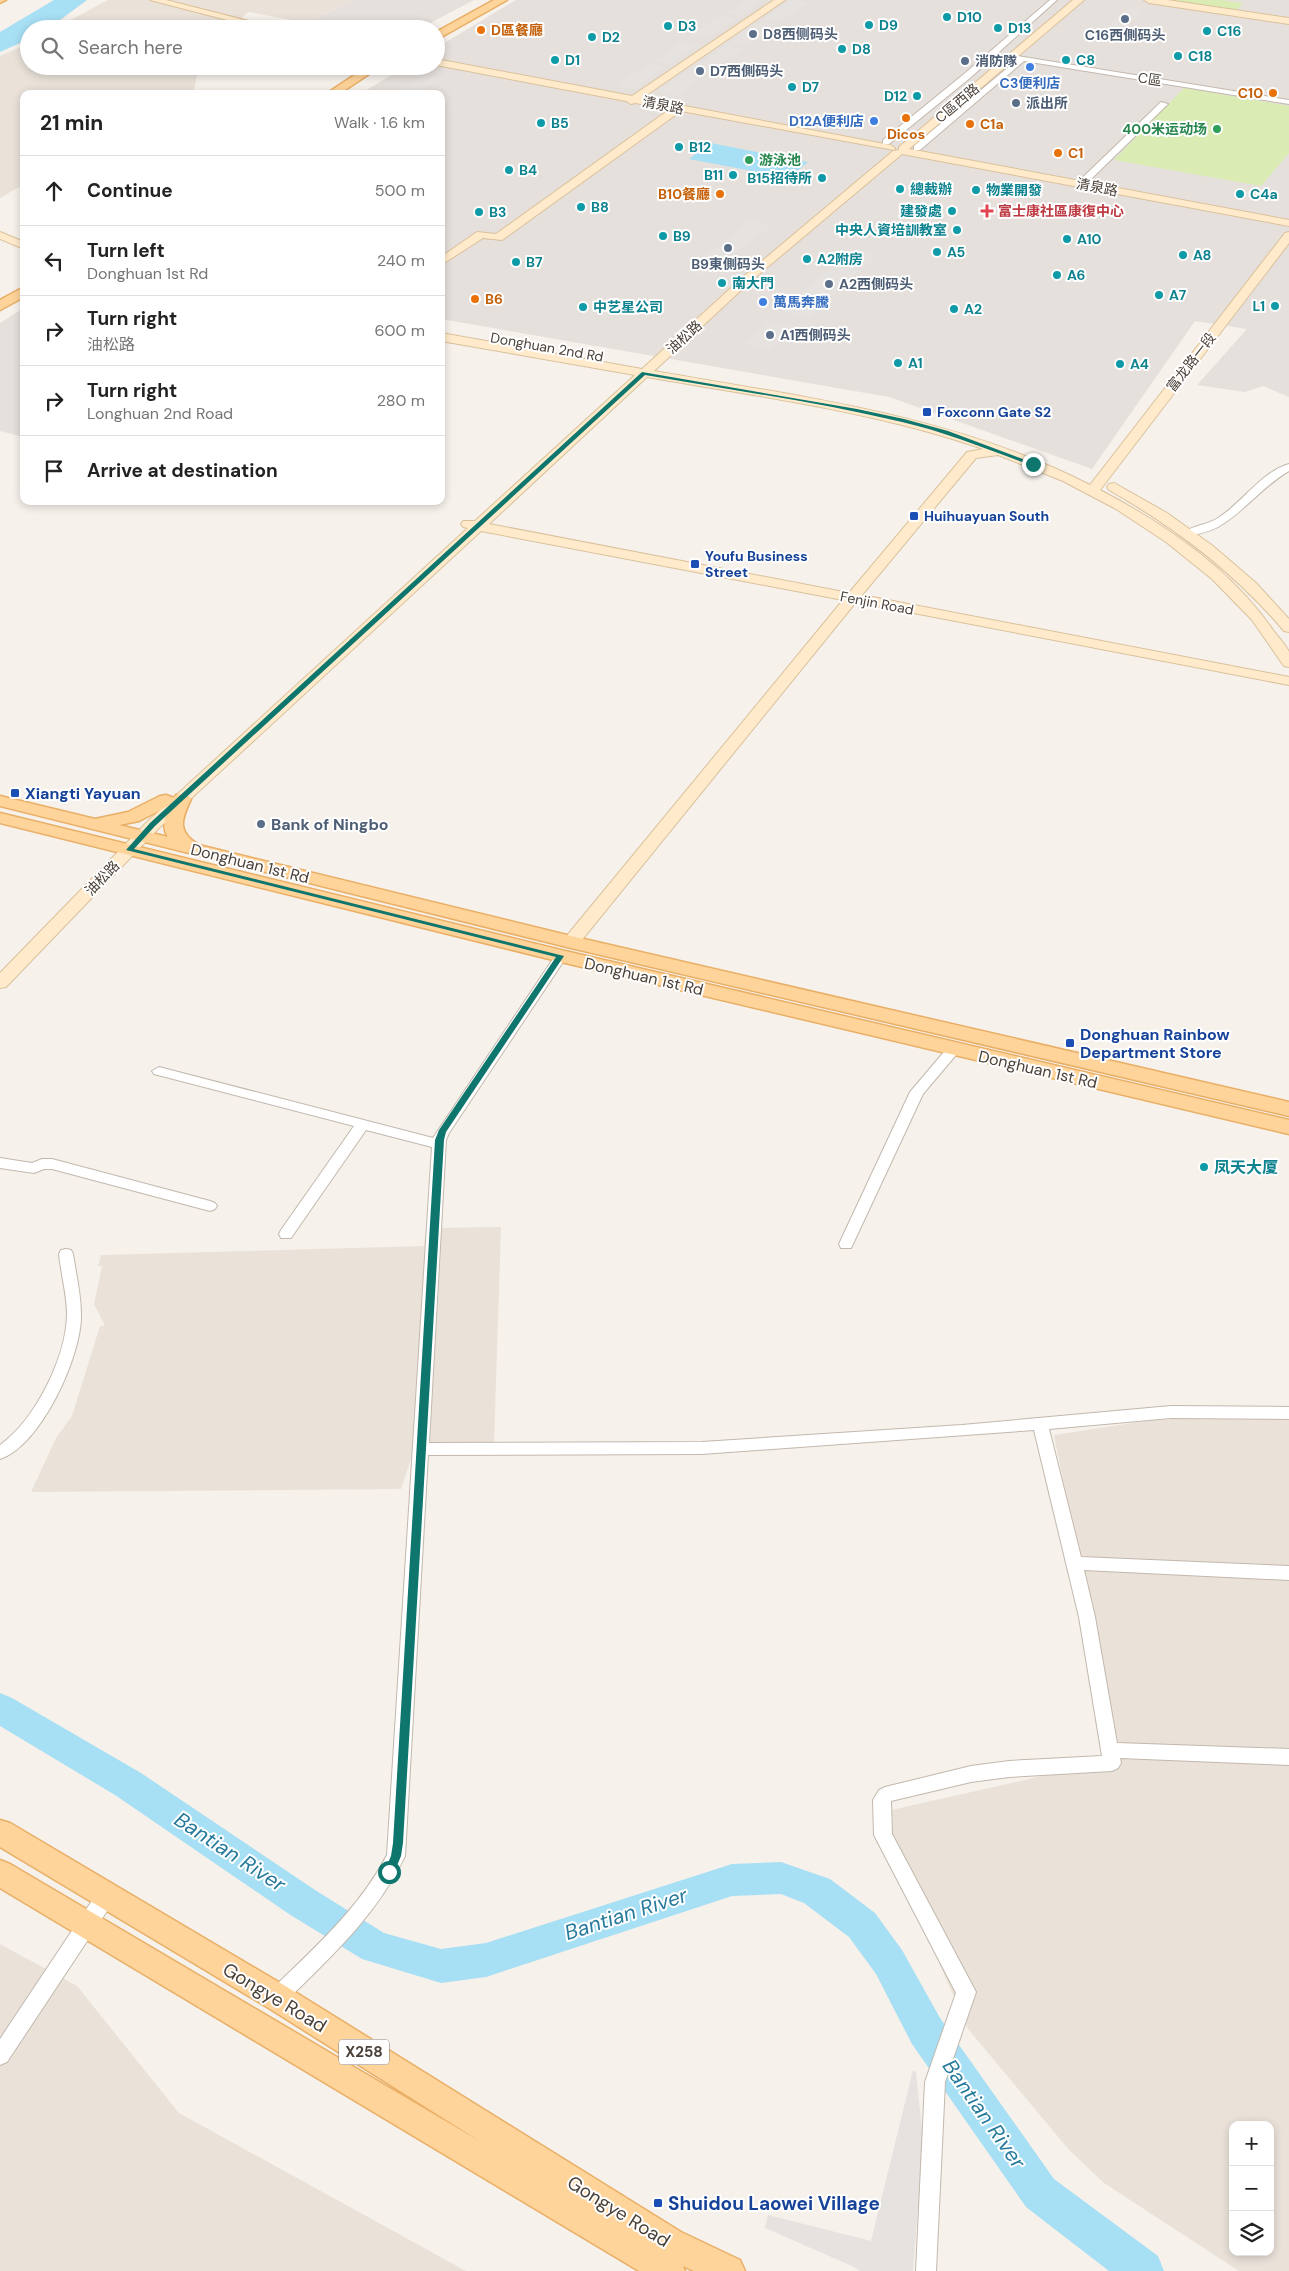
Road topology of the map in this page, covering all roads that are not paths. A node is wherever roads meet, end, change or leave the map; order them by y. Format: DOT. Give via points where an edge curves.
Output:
graph roads {
  1 [pos="155,0"];
  2 [pos="174,0"];
  3 [pos="491,0"];
  4 [pos="502,0"];
  5 [pos="780,0"];
  6 [pos="1054,0"];
  7 [pos="1069,0"];
  8 [pos="1079,0"];
  9 [pos="1149,0"];
  10 [pos="1164,0"];
  11 [pos="244,20"];
  12 [pos="249,20"];
  13 [pos="1289,20"];
  14 [pos="445,26"];
  15 [pos="445,32"];
  16 [pos="1017,58"];
  17 [pos="445,66"];
  18 [pos="362,75"];
  19 [pos="372,75"];
  20 [pos="337,90"];
  21 [pos="348,90"];
  22 [pos="632,100"];
  23 [pos="1289,102"];
  24 [pos="1164,104"];
  25 [pos="678,109"];
  26 [pos="894,149"];
  27 [pos="1081,184"];
  28 [pos="1289,223"];
  29 [pos="0,235"];
  30 [pos="1289,235"];
  31 [pos="0,244"];
  32 [pos="20,244"];
  33 [pos="20,252"];
  34 [pos="445,259"];
  35 [pos="20,285"];
  36 [pos="20,286"];
  37 [pos="0,295"];
  38 [pos="0,306"];
  39 [pos="445,329"];
  40 [pos="445,338"];
  41 [pos="644,369"];
  42 [pos="965,439"];
  43 [pos="997,451"];
  44 [pos="972,455"];
  45 [pos="1289,467"];
  46 [pos="1096,486"];
  47 [pos="471,525"];
  48 [pos="1188,533"];
  49 [pos="852,598"];
  50 [pos="1289,628"];
  51 [pos="1289,663"];
  52 [pos="1289,681"];
  53 [pos="174,800"];
  54 [pos="0,802"];
  55 [pos="0,818"];
  56 [pos="87,823"];
  57 [pos="130,841"];
  58 [pos="194,849"];
  59 [pos="566,949"];
  60 [pos="0,967"];
  61 [pos="0,983"];
  62 [pos="954,1049"];
  63 [pos="159,1071"];
  64 [pos="1289,1109"];
  65 [pos="363,1124"];
  66 [pos="1289,1127"];
  67 [pos="439,1144"];
  68 [pos="0,1163"];
  69 [pos="210,1206"];
  70 [pos="286,1234"];
  71 [pos="846,1244"];
  72 [pos="66,1254"];
  73 [pos="1289,1413"];
  74 [pos="1040,1424"];
  75 [pos="421,1449"];
  76 [pos="0,1453"];
  77 [pos="1074,1563"];
  78 [pos="1289,1573"];
  79 [pos="1110,1750"];
  80 [pos="1289,1757"];
  81 [pos="0,1832"];
  82 [pos="0,1873"];
  83 [pos="106,1896"];
  84 [pos="86,1925"];
  85 [pos="277,1997"];
  86 [pos="0,2056"];
  87 [pos="669,2271"];
  88 [pos="729,2271"];
  89 [pos="926,2271"];
  1 -- 11 [label="street"];
  2 -- 12 [label="street"];
  3 -- 14 [label="main road"];
  4 -- 15 [label="main road"];
  5 -- 22 [label="street"];
  6 -- 26 [label="street" via="967,76"];
  7 -- 26 [label="street"];
  8 -- 16 [label="street, C區西路"];
  9 -- 13 [label="street"];
  10 -- 13 [label="street"];
  16 -- 16 [label="street" via="980,94 917,148 932,135"];
  16 -- 23 [label="street, C區"];
  16 -- 26 [label="street, C區西路"];
  17 -- 22 [label="street, 清泉路"];
  18 -- 20 [label="main road"];
  19 -- 21 [label="main road"];
  22 -- 25 [label="street, 清泉路"];
  24 -- 27 [label="street"];
  25 -- 26 [label="street, 清泉路"];
  25 -- 34 [label="street" via="498,238 481,234"];
  26 -- 27 [label="street, 清泉路"];
  26 -- 41 [label="street, 油松路"];
  27 -- 28 [label="street, 清泉路"];
  29 -- 32 [label="street"];
  30 -- 46 [label="street, 富龙路一段"];
  31 -- 33 [label="street"];
  35 -- 37 [label="main road"];
  36 -- 38 [label="main road"];
  39 -- 41 [label="street, Donghuan 2nd Rd"];
  40 -- 41 [label="street, Donghuan 2nd Rd"];
  41 -- 42 [label="street" via="904,420"];
  41 -- 46 [label="street" via="812,392 913,413 989,436"];
  41 -- 47 [label="street, 油松路"];
  42 -- 43 [label="street"];
  42 -- 44 [label="street" via="972,447"];
  43 -- 44 [label="street"];
  43 -- 46 [label="street"];
  44 -- 49 [label="street"];
  45 -- 48 [label="street" via="1266,481 1228,516 1212,526"];
  46 -- 48 [label="street" via="1139,501"];
  46 -- 51 [label="street" via="1204,564 1254,612"];
  47 -- 49 [label="street, Fenjin Road"];
  47 -- 53 [label="street, 油松路"];
  48 -- 50 [label="street" via="1249,583"];
  49 -- 52 [label="street, Fenjin Road"];
  49 -- 59 [label="street"];
  53 -- 56 [label="main road" via="133,817"];
  53 -- 57 [label="street, 油松路"];
  53 -- 58 [label="main road" via="174,832 182,843"];
  54 -- 56 [label="main road, Donghuan 1st Rd"];
  55 -- 57 [label="main road, Donghuan 1st Rd"];
  56 -- 57 [label="main road, Donghuan 1st Rd"];
  57 -- 58 [label="main road, Donghuan 1st Rd"];
  57 -- 59 [label="main road, Donghuan 1st Rd"];
  57 -- 60 [label="street, 油松路"];
  57 -- 61 [label="street, 油松路"];
  58 -- 59 [label="main road, Donghuan 1st Rd"];
  59 -- 62 [label="main road, Donghuan 1st Rd"];
  59 -- 64 [label="main road, Donghuan 1st Rd"];
  59 -- 67 [label="street" via="442,1132"];
  62 -- 66 [label="main road, Donghuan 1st Rd"];
  62 -- 71 [label="street" via="917,1092"];
  63 -- 65 [label="street"];
  65 -- 67 [label="street"];
  65 -- 70 [label="street"];
  67 -- 75 [label="street"];
  68 -- 69 [label="street" via="34,1168 52,1164"];
  72 -- 76 [label="street" via="74,1316 57,1381 20,1438"];
  73 -- 74 [label="street" via="1171,1412"];
  74 -- 75 [label="street" via="693,1449"];
  74 -- 77 [label="street"];
  75 -- 85 [label="street" via="396,1856 375,1894"];
  77 -- 78 [label="street"];
  77 -- 79 [label="street" via="1087,1617"];
  79 -- 80 [label="street"];
  79 -- 89 [label="street" via="1112,1763 971,1774 885,1796 882,1800 883,1835 966,1992 934,2082"];
  81 -- 83 [label="main road, Gongye Road / X258"];
  82 -- 84 [label="main road, Gongye Road / X258"];
  83 -- 84 [label="street"];
  83 -- 85 [label="main road, Gongye Road / X258"];
  84 -- 86 [label="street"];
  84 -- 87 [label="main road, Gongye Road / X258"];
  85 -- 88 [label="main road, Gongye Road / X258" via="670,2243"];
}
